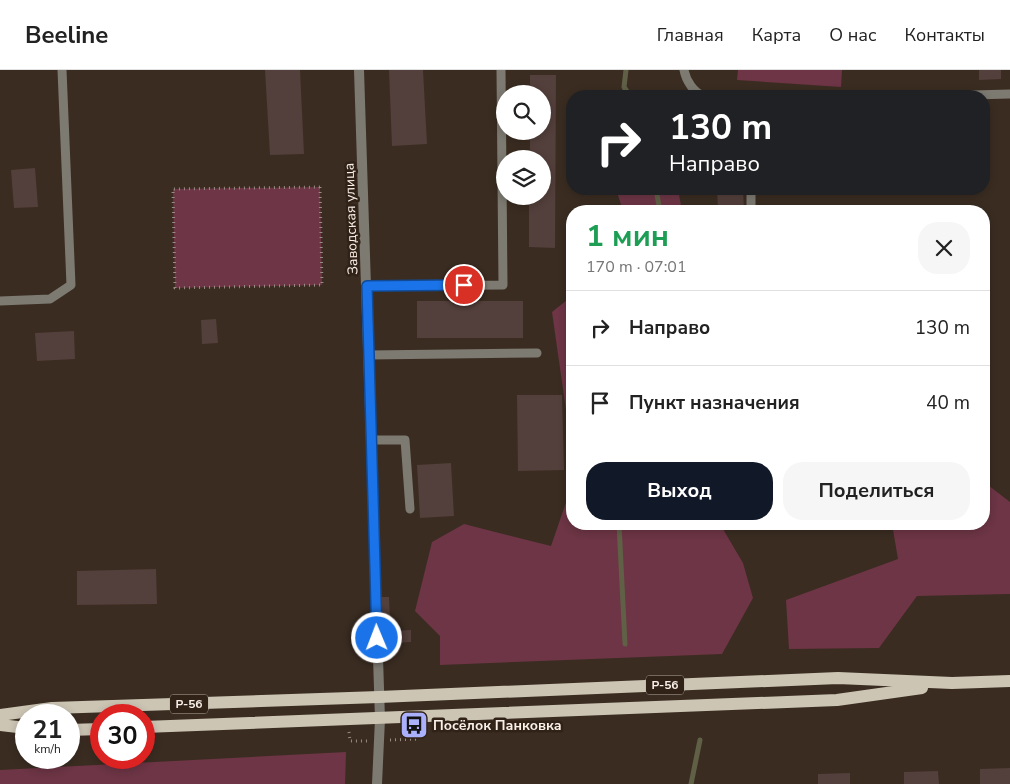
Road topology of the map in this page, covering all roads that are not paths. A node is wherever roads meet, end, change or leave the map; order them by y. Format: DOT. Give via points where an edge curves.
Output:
graph roads {
  1 [pos="62,70"];
  2 [pos="359,70"];
  3 [pos="501,70"];
  4 [pos="684,70"];
  5 [pos="695,90"];
  6 [pos="1010,94"];
  7 [pos="990,95"];
  8 [pos="367,286"];
  9 [pos="0,301"];
  10 [pos="537,353"];
  11 [pos="369,355"];
  12 [pos="372,440"];
  13 [pos="410,509"];
  14 [pos="1010,682"];
  15 [pos="952,683"];
  16 [pos="379,698"];
  17 [pos="0,715"];
  18 [pos="380,718"];
  19 [pos="0,725"];
  20 [pos="15,727"];
  21 [pos="155,727"];
  22 [pos="377,784"];
  1 -- 9 [label="lane" via="71,286 50,300"];
  2 -- 8 [label="street, Заводская улица"];
  3 -- 8 [label="lane" via="503,285"];
  4 -- 5 [label="lane" via="685,78"];
  6 -- 7 [label="lane"];
  8 -- 11 [label="street, Заводская улица"];
  10 -- 11 [label="lane"];
  11 -- 12 [label="street, Заводская улица"];
  12 -- 13 [label="lane" via="405,440"];
  12 -- 16 [label="street, Заводская улица"];
  14 -- 15 [label="main road, Р-56"];
  15 -- 16 [label="main road, Р-56" via="838,678"];
  15 -- 18 [label="main road, Р-56" via="837,700"];
  16 -- 17 [label="main road, Р-56" via="52,708"];
  16 -- 18 [label="street, Заводская улица"];
  18 -- 21 [label="main road, Р-56"];
  18 -- 22 [label="street, Заводская улица"];
  19 -- 20 [label="main road"];
}
